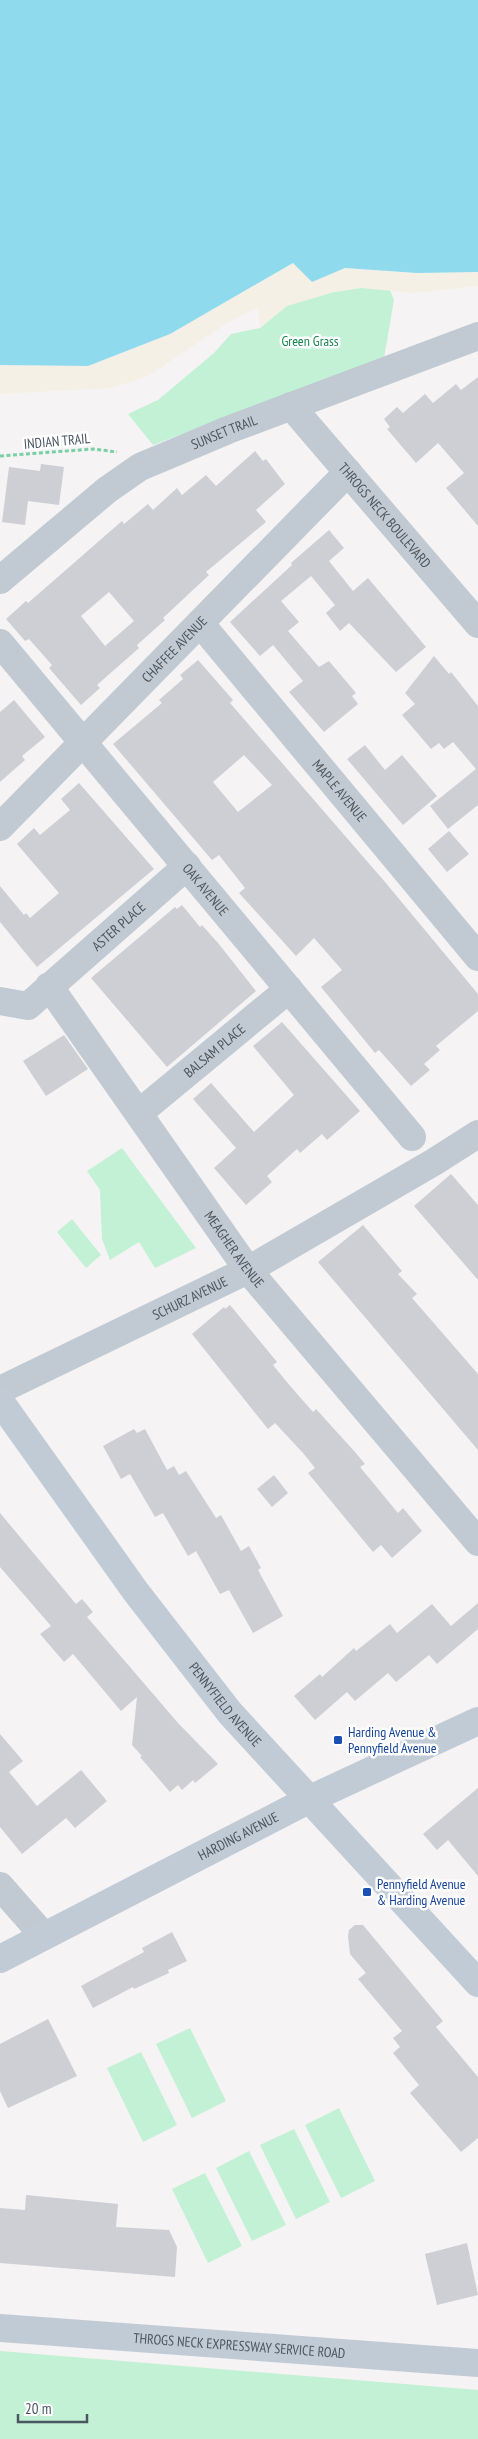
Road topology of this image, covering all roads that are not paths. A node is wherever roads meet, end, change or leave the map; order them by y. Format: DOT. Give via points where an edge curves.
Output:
graph roads {
  1 [pos="478,336"];
  2 [pos="291,406"];
  3 [pos="348,472"];
  4 [pos="0,580"];
  5 [pos="200,623"];
  6 [pos="478,624"];
  7 [pos="0,643"];
  8 [pos="83,742"];
  9 [pos="0,827"];
  10 [pos="186,866"];
  11 [pos="478,957"];
  12 [pos="49,986"];
  13 [pos="289,989"];
  14 [pos="0,1001"];
  15 [pos="139,1114"];
  16 [pos="478,1134"];
  17 [pos="412,1137"];
  18 [pos="248,1270"];
  19 [pos="0,1390"];
  20 [pos="0,1401"];
  21 [pos="478,1542"];
  22 [pos="478,1722"];
  23 [pos="310,1799"];
  24 [pos="0,1886"];
  25 [pos="44,1936"];
  26 [pos="0,1959"];
  27 [pos="478,1984"];
  28 [pos="0,2328"];
  29 [pos="478,2363"];
  1 -- 2 [label="street, SUNSET TRAIL"];
  2 -- 3 [label="street, THROGS NECK BOULEVARD"];
  2 -- 4 [label="street, SUNSET TRAIL" via="140,467 107,490"];
  3 -- 5 [label="street, CHAFFEE AVENUE"];
  3 -- 6 [label="street, THROGS NECK BOULEVARD"];
  5 -- 8 [label="street, CHAFFEE AVENUE"];
  5 -- 11 [label="street, MAPLE AVENUE"];
  7 -- 8 [label="street, OAK AVENUE"];
  8 -- 9 [label="street, CHAFFEE AVENUE"];
  8 -- 10 [label="street, OAK AVENUE"];
  10 -- 12 [label="street, ASTER PLACE"];
  10 -- 13 [label="street, OAK AVENUE"];
  12 -- 14 [label="street" via="28,1006"];
  12 -- 15 [label="street, MEAGHER AVENUE"];
  13 -- 15 [label="street, BALSAM PLACE"];
  13 -- 17 [label="street, OAK AVENUE"];
  15 -- 18 [label="street, MEAGHER AVENUE"];
  16 -- 18 [label="street, SCHURZ AVENUE"];
  18 -- 19 [label="street, SCHURZ AVENUE"];
  18 -- 21 [label="street, MEAGHER AVENUE"];
  20 -- 23 [label="street, PENNYFIELD AVENUE" via="193,1667 242,1727"];
  22 -- 23 [label="street, HARDING AVENUE"];
  23 -- 25 [label="street, HARDING AVENUE"];
  23 -- 27 [label="street, PENNYFIELD AVENUE"];
  24 -- 25 [label="street"];
  25 -- 26 [label="street, HARDING AVENUE"];
  28 -- 29 [label="street, THROGS NECK EXPRESSWAY SERVICE ROAD"];
}
